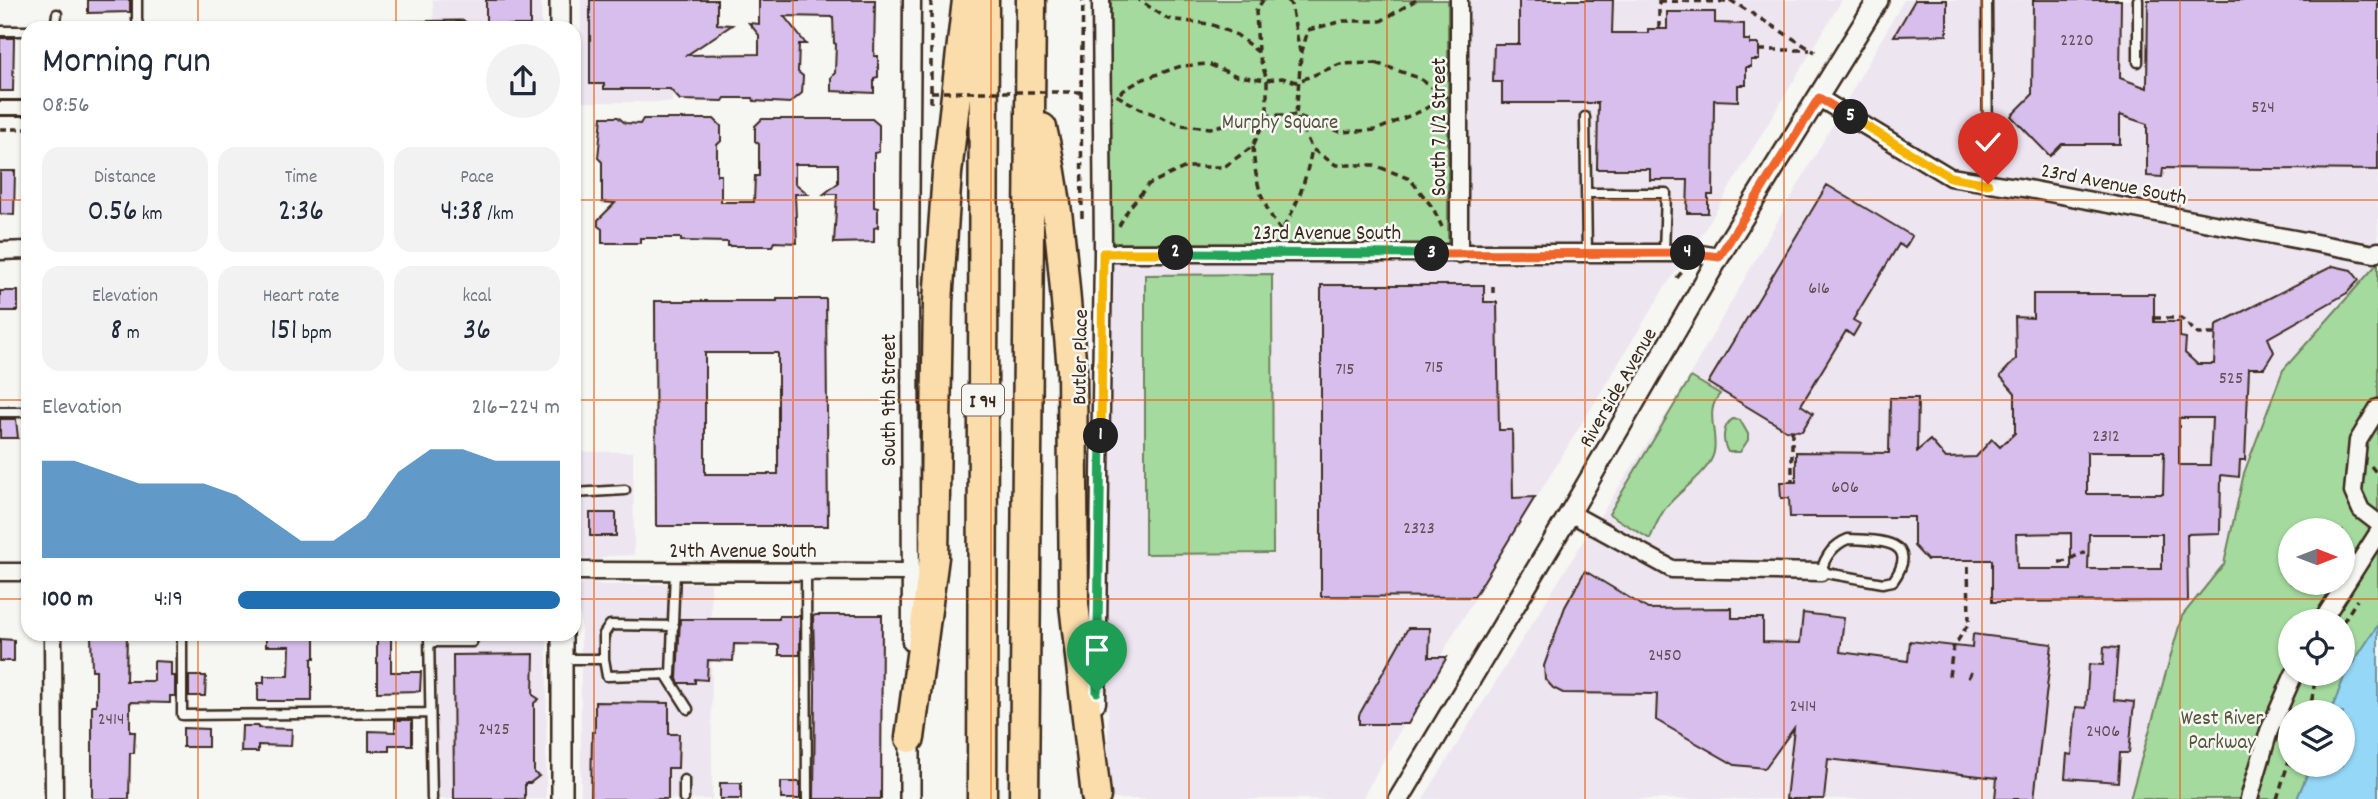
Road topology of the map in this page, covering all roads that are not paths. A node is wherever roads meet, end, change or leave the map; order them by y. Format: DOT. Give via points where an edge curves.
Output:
graph roads {
  1 [pos="137,0"];
  2 [pos="560,0"];
  3 [pos="912,0"];
  4 [pos="967,0"];
  5 [pos="984,0"];
  6 [pos="1031,0"];
  7 [pos="1101,0"];
  8 [pos="1459,0"];
  9 [pos="1878,0"];
  10 [pos="1987,0"];
  11 [pos="2138,0"];
  12 [pos="57,14"];
  13 [pos="56,21"];
  14 [pos="137,21"];
  15 [pos="560,21"];
  16 [pos="0,31"];
  17 [pos="21,31"];
  18 [pos="2138,62"];
  19 [pos="1032,85"];
  20 [pos="1819,98"];
  21 [pos="0,108"];
  22 [pos="21,108"];
  23 [pos="1585,117"];
  24 [pos="1988,184"];
  25 [pos="1586,193"];
  26 [pos="21,250"];
  27 [pos="0,251"];
  28 [pos="2378,251"];
  29 [pos="1103,253"];
  30 [pos="1587,253"];
  31 [pos="1664,253"];
  32 [pos="1459,254"];
  33 [pos="1719,257"];
  34 [pos="2378,408"];
  35 [pos="0,412"];
  36 [pos="21,412"];
  37 [pos="625,490"];
  38 [pos="581,493"];
  39 [pos="1570,513"];
  40 [pos="2378,523"];
  41 [pos="2378,533"];
  42 [pos="581,571"];
  43 [pos="675,571"];
  44 [pos="806,571"];
  45 [pos="0,572"];
  46 [pos="21,572"];
  47 [pos="912,572"];
  48 [pos="1821,572"];
  49 [pos="2330,609"];
  50 [pos="674,626"];
  51 [pos="53,641"];
  52 [pos="182,641"];
  53 [pos="429,641"];
  54 [pos="562,641"];
  55 [pos="562,659"];
  56 [pos="604,659"];
  57 [pos="667,676"];
  58 [pos="2289,686"];
  59 [pos="688,709"];
  60 [pos="430,713"];
  61 [pos="910,737"];
  62 [pos="684,780"];
  63 [pos="1096,798"];
  64 [pos="54,799"];
  65 [pos="432,799"];
  66 [pos="562,799"];
  67 [pos="684,799"];
  68 [pos="807,799"];
  69 [pos="910,799"];
  70 [pos="982,799"];
  71 [pos="1024,799"];
  72 [pos="1399,799"];
  73 [pos="2249,799"];
  1 -- 14 [label="lane"];
  2 -- 15 [label="street"];
  3 -- 47 [label="street, South 9th Street"];
  4 -- 61 [label="highway" via="937,302 934,557"];
  5 -- 70 [label="highway, I 94"];
  6 -- 19 [label="highway, I 94"];
  7 -- 29 [label="street, Butler Place"];
  8 -- 32 [label="street, South 7 1/2 Street"];
  9 -- 20 [label="street, Riverside Avenue"];
  10 -- 24 [label="lane"];
  11 -- 18 [label="lane"];
  12 -- 13 [label="lane"];
  16 -- 17 [label="lane"];
  19 -- 63 [label="highway" via="1052,171 1065,289 1072,369 1074,604"];
  19 -- 71 [label="highway, I 94"];
  20 -- 24 [label="street, 23rd Avenue South" via="1950,177"];
  20 -- 33 [label="street, Riverside Avenue"];
  21 -- 22 [label="street"];
  23 -- 25 [label="lane"];
  24 -- 28 [label="street, 23rd Avenue South" via="2374,254"];
  25 -- 30 [label="lane"];
  25 -- 31 [label="lane" via="1666,193"];
  26 -- 27 [label="street"];
  29 -- 32 [label="street, 23rd Avenue South"];
  29 -- 63 [label="street, Butler Place"];
  30 -- 31 [label="street, 23rd Avenue South"];
  30 -- 32 [label="street, 23rd Avenue South"];
  31 -- 33 [label="street, 23rd Avenue South"];
  33 -- 39 [label="street, Riverside Avenue"];
  34 -- 40 [label="street" via="2358,441 2353,492 2361,510"];
  35 -- 36 [label="lane"];
  37 -- 38 [label="lane"];
  39 -- 48 [label="street" via="1672,569"];
  39 -- 72 [label="street, Riverside Avenue"];
  41 -- 49 [label="street"];
  42 -- 43 [label="street, 24th Avenue South"];
  43 -- 44 [label="street, 24th Avenue South"];
  43 -- 50 [label="lane"];
  44 -- 47 [label="street, 24th Avenue South"];
  44 -- 68 [label="lane"];
  45 -- 46 [label="street"];
  47 -- 61 [label="street, South 9th Street"];
  48 -- 48 [label="lane" via="1893,581 1899,572 1900,554 1885,540 1849,539 1825,558"];
  50 -- 56 [label="lane" via="610,625 604,634"];
  50 -- 57 [label="lane" via="672,672"];
  51 -- 64 [label="street"];
  52 -- 60 [label="lane" via="182,715"];
  53 -- 60 [label="lane"];
  54 -- 55 [label="street"];
  55 -- 56 [label="lane"];
  55 -- 66 [label="street"];
  56 -- 57 [label="lane" via="607,676"];
  57 -- 59 [label="lane"];
  58 -- 73 [label="street" via="2269,731"];
  60 -- 65 [label="lane"];
  61 -- 69 [label="street, South 9th Street"];
  62 -- 67 [label="lane"];
}
